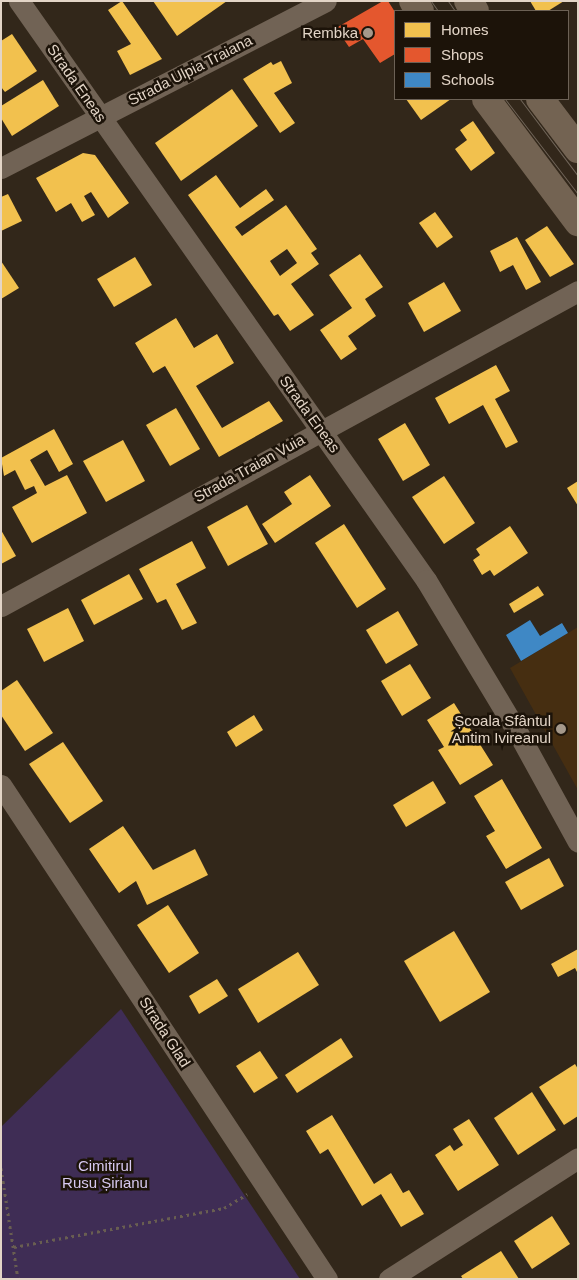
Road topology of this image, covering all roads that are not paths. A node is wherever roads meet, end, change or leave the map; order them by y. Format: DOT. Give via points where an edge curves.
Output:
graph roads {
  1 [pos="19,1"];
  2 [pos="326,1"];
  3 [pos="487,100"];
  4 [pos="541,100"];
  5 [pos="100,116"];
  6 [pos="578,149"];
  7 [pos="1,168"];
  8 [pos="578,222"];
  9 [pos="578,290"];
  10 [pos="320,429"];
  11 [pos="1,606"];
  12 [pos="1,785"];
  13 [pos="578,842"];
  14 [pos="578,1158"];
  15 [pos="327,1279"];
  16 [pos="390,1279"];
  1 -- 5 [label="street, Strada Eneas"];
  2 -- 5 [label="street, Strada Ulpia Traiana"];
  3 -- 8 [label="main road"];
  4 -- 6 [label="main road"];
  5 -- 7 [label="street, Strada Ulpia Traiana"];
  5 -- 10 [label="street, Strada Eneas"];
  9 -- 10 [label="street, Strada Traian Vuia"];
  10 -- 11 [label="street, Strada Traian Vuia"];
  10 -- 13 [label="street, Strada Eneas" via="426,580 522,740"];
  12 -- 15 [label="street, Strada Glad"];
  14 -- 16 [label="street"];
}
